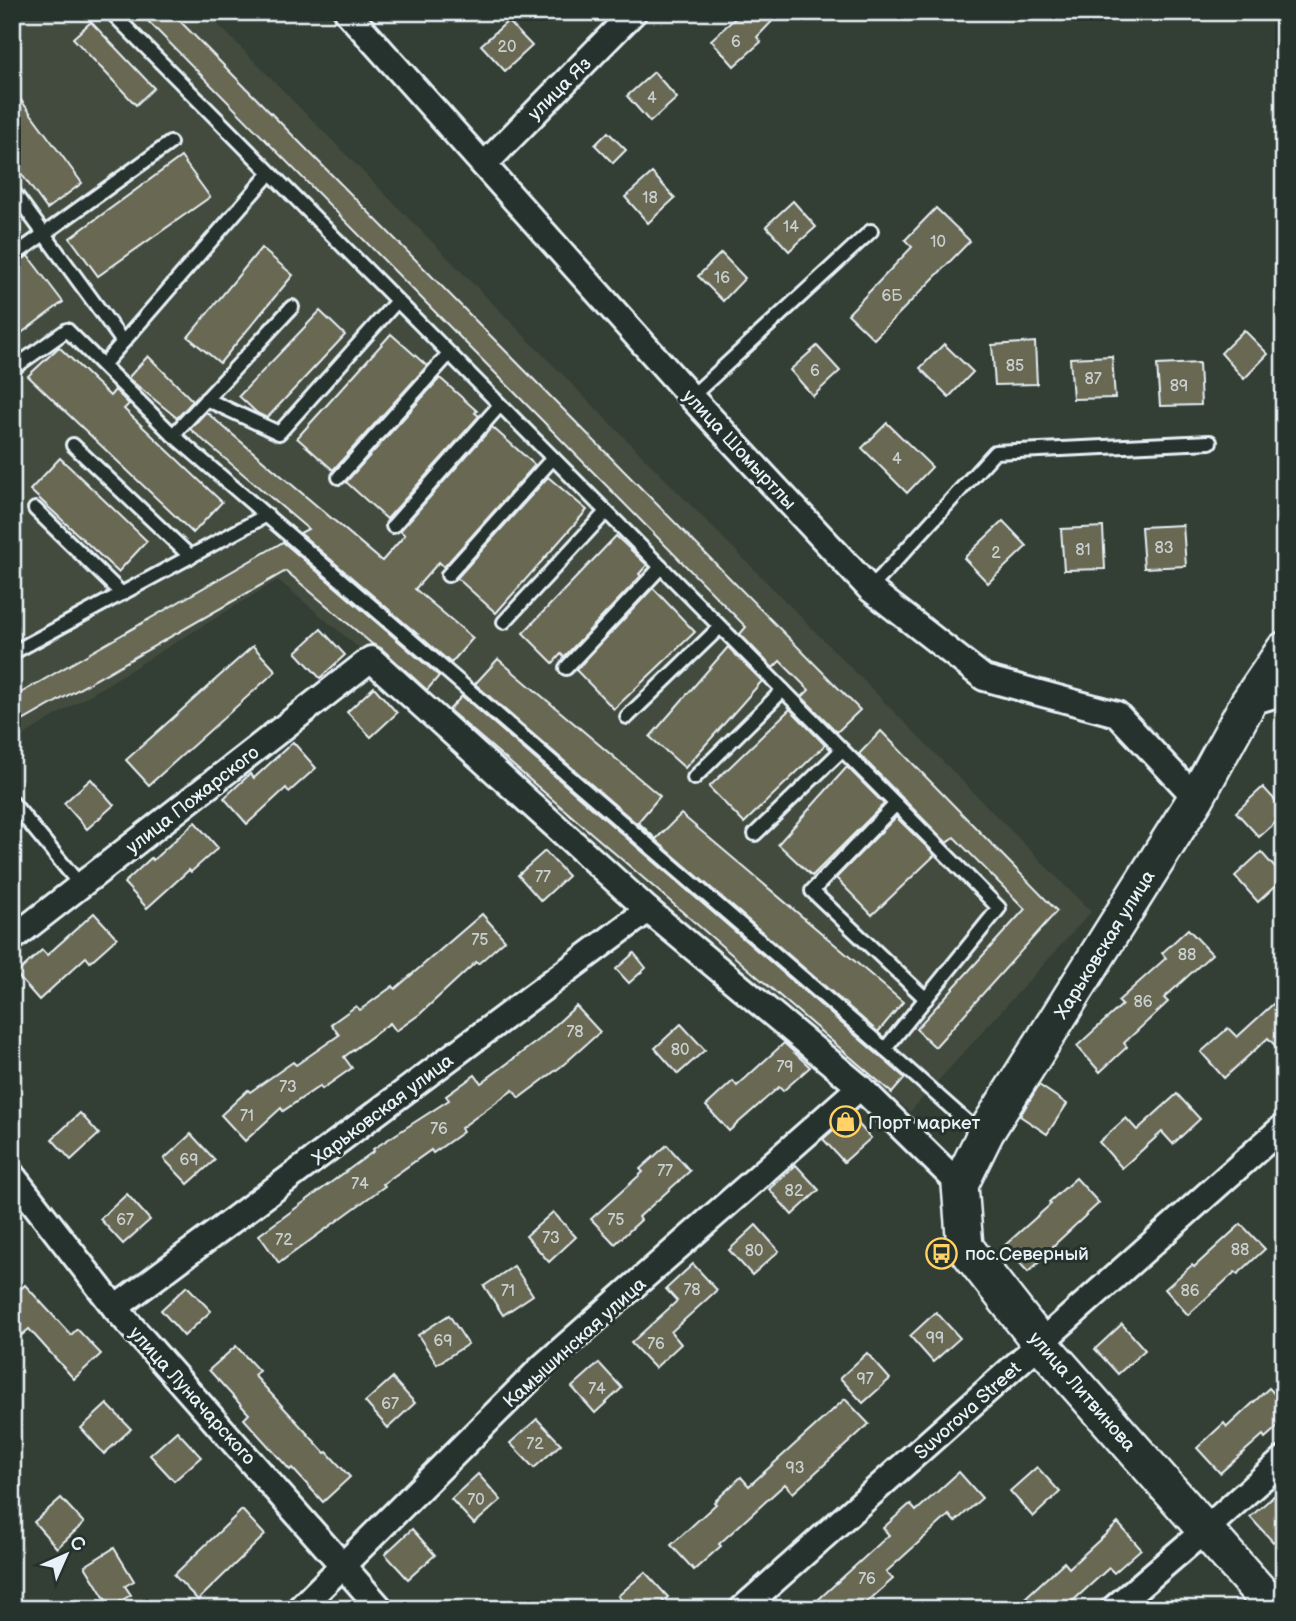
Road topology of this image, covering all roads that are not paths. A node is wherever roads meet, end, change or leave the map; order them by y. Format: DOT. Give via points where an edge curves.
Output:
graph roads {
  1 [pos="111,12"];
  2 [pos="346,12"];
  3 [pos="634,12"];
  4 [pos="170,143"];
  5 [pos="484,164"];
  6 [pos="270,173"];
  7 [pos="12,190"];
  8 [pos="871,231"];
  9 [pos="44,234"];
  10 [pos="12,257"];
  11 [pos="397,301"];
  12 [pos="292,307"];
  13 [pos="123,342"];
  14 [pos="449,354"];
  15 [pos="103,365"];
  16 [pos="12,369"];
  17 [pos="691,397"];
  18 [pos="206,399"];
  19 [pos="500,405"];
  20 [pos="173,435"];
  21 [pos="1210,442"];
  22 [pos="73,445"];
  23 [pos="553,458"];
  24 [pos="339,477"];
  25 [pos="35,509"];
  26 [pos="607,512"];
  27 [pos="267,515"];
  28 [pos="393,526"];
  29 [pos="191,557"];
  30 [pos="661,567"];
  31 [pos="448,575"];
  32 [pos="870,589"];
  33 [pos="122,594"];
  34 [pos="504,622"];
  35 [pos="720,627"];
  36 [pos="1284,650"];
  37 [pos="12,653"];
  38 [pos="566,668"];
  39 [pos="783,690"];
  40 [pos="1284,692"];
  41 [pos="1248,703"];
  42 [pos="627,717"];
  43 [pos="842,750"];
  44 [pos="694,778"];
  45 [pos="1196,798"];
  46 [pos="12,802"];
  47 [pos="895,804"];
  48 [pos="755,834"];
  49 [pos="81,886"];
  50 [pos="648,910"];
  51 [pos="12,939"];
  52 [pos="926,999"];
  53 [pos="885,1049"];
  54 [pos="860,1087"];
  55 [pos="1284,1126"];
  56 [pos="984,1137"];
  57 [pos="12,1175"];
  58 [pos="960,1185"];
  59 [pos="115,1308"];
  60 [pos="1041,1344"];
  61 [pos="1284,1459"];
  62 [pos="1205,1531"];
  63 [pos="344,1566"];
  64 [pos="299,1609"];
  65 [pos="381,1609"];
  66 [pos="742,1609"];
  67 [pos="1113,1609"];
  68 [pos="1275,1609"];
  1 -- 6 [label="lane"];
  2 -- 5 [label="street, улица Шомыртлы"];
  3 -- 5 [label="street, улица Яз"];
  4 -- 9 [label="lane"];
  5 -- 17 [label="street, улица Шомыртлы"];
  6 -- 11 [label="lane"];
  6 -- 13 [label="lane"];
  7 -- 9 [label="lane"];
  8 -- 17 [label="lane"];
  9 -- 10 [label="lane"];
  9 -- 13 [label="lane"];
  11 -- 14 [label="lane"];
  11 -- 18 [label="lane" via="279,433"];
  12 -- 18 [label="lane"];
  13 -- 15 [label="lane"];
  14 -- 19 [label="lane"];
  14 -- 24 [label="lane"];
  15 -- 16 [label="lane" via="67,330"];
  15 -- 20 [label="lane"];
  17 -- 32 [label="street, улица Шомыртлы"];
  18 -- 20 [label="lane"];
  19 -- 23 [label="lane"];
  19 -- 28 [label="lane"];
  20 -- 27 [label="lane"];
  21 -- 32 [label="lane" via="995,452"];
  22 -- 29 [label="lane"];
  23 -- 26 [label="lane"];
  23 -- 31 [label="lane"];
  25 -- 33 [label="lane"];
  26 -- 30 [label="lane"];
  26 -- 34 [label="lane"];
  27 -- 29 [label="lane"];
  27 -- 53 [label="lane"];
  29 -- 33 [label="lane"];
  30 -- 35 [label="lane"];
  30 -- 38 [label="lane"];
  32 -- 45 [label="street, улица Шомыртлы" via="984,678 1116,714"];
  33 -- 37 [label="lane"];
  35 -- 39 [label="lane"];
  35 -- 42 [label="lane"];
  36 -- 41 [label="street, Харьковская улица"];
  39 -- 43 [label="lane"];
  39 -- 44 [label="lane"];
  40 -- 41 [label="street"];
  41 -- 45 [label="street, Харьковская улица"];
  43 -- 47 [label="lane"];
  43 -- 48 [label="lane"];
  45 -- 56 [label="street, Харьковская улица"];
  46 -- 49 [label="lane"];
  47 -- 52 [label="lane" via="999,908"];
  47 -- 52 [label="lane" via="812,891"];
  49 -- 50 [label="street, улица Пожарского" via="371,659"];
  49 -- 51 [label="street, улица Пожарского"];
  50 -- 54 [label="street"];
  50 -- 59 [label="street, Харьковская улица"];
  52 -- 53 [label="lane"];
  53 -- 56 [label="lane"];
  54 -- 58 [label="street"];
  54 -- 63 [label="street, Камышинская улица" via="544,1365"];
  55 -- 60 [label="street, Suvorova Street"];
  56 -- 58 [label="street, Харьковская улица"];
  57 -- 59 [label="street, улица Луначарского"];
  58 -- 60 [label="street, улица Литвинова" via="965,1247"];
  59 -- 63 [label="street, улица Луначарского"];
  60 -- 62 [label="street, улица Литвинова"];
  60 -- 66 [label="street, Suvorova Street"];
  61 -- 62 [label="street"];
  62 -- 67 [label="street"];
  62 -- 68 [label="street, улица Литвинова"];
  63 -- 64 [label="street, Камышинская улица"];
  63 -- 65 [label="street, улица Луначарского"];
}
